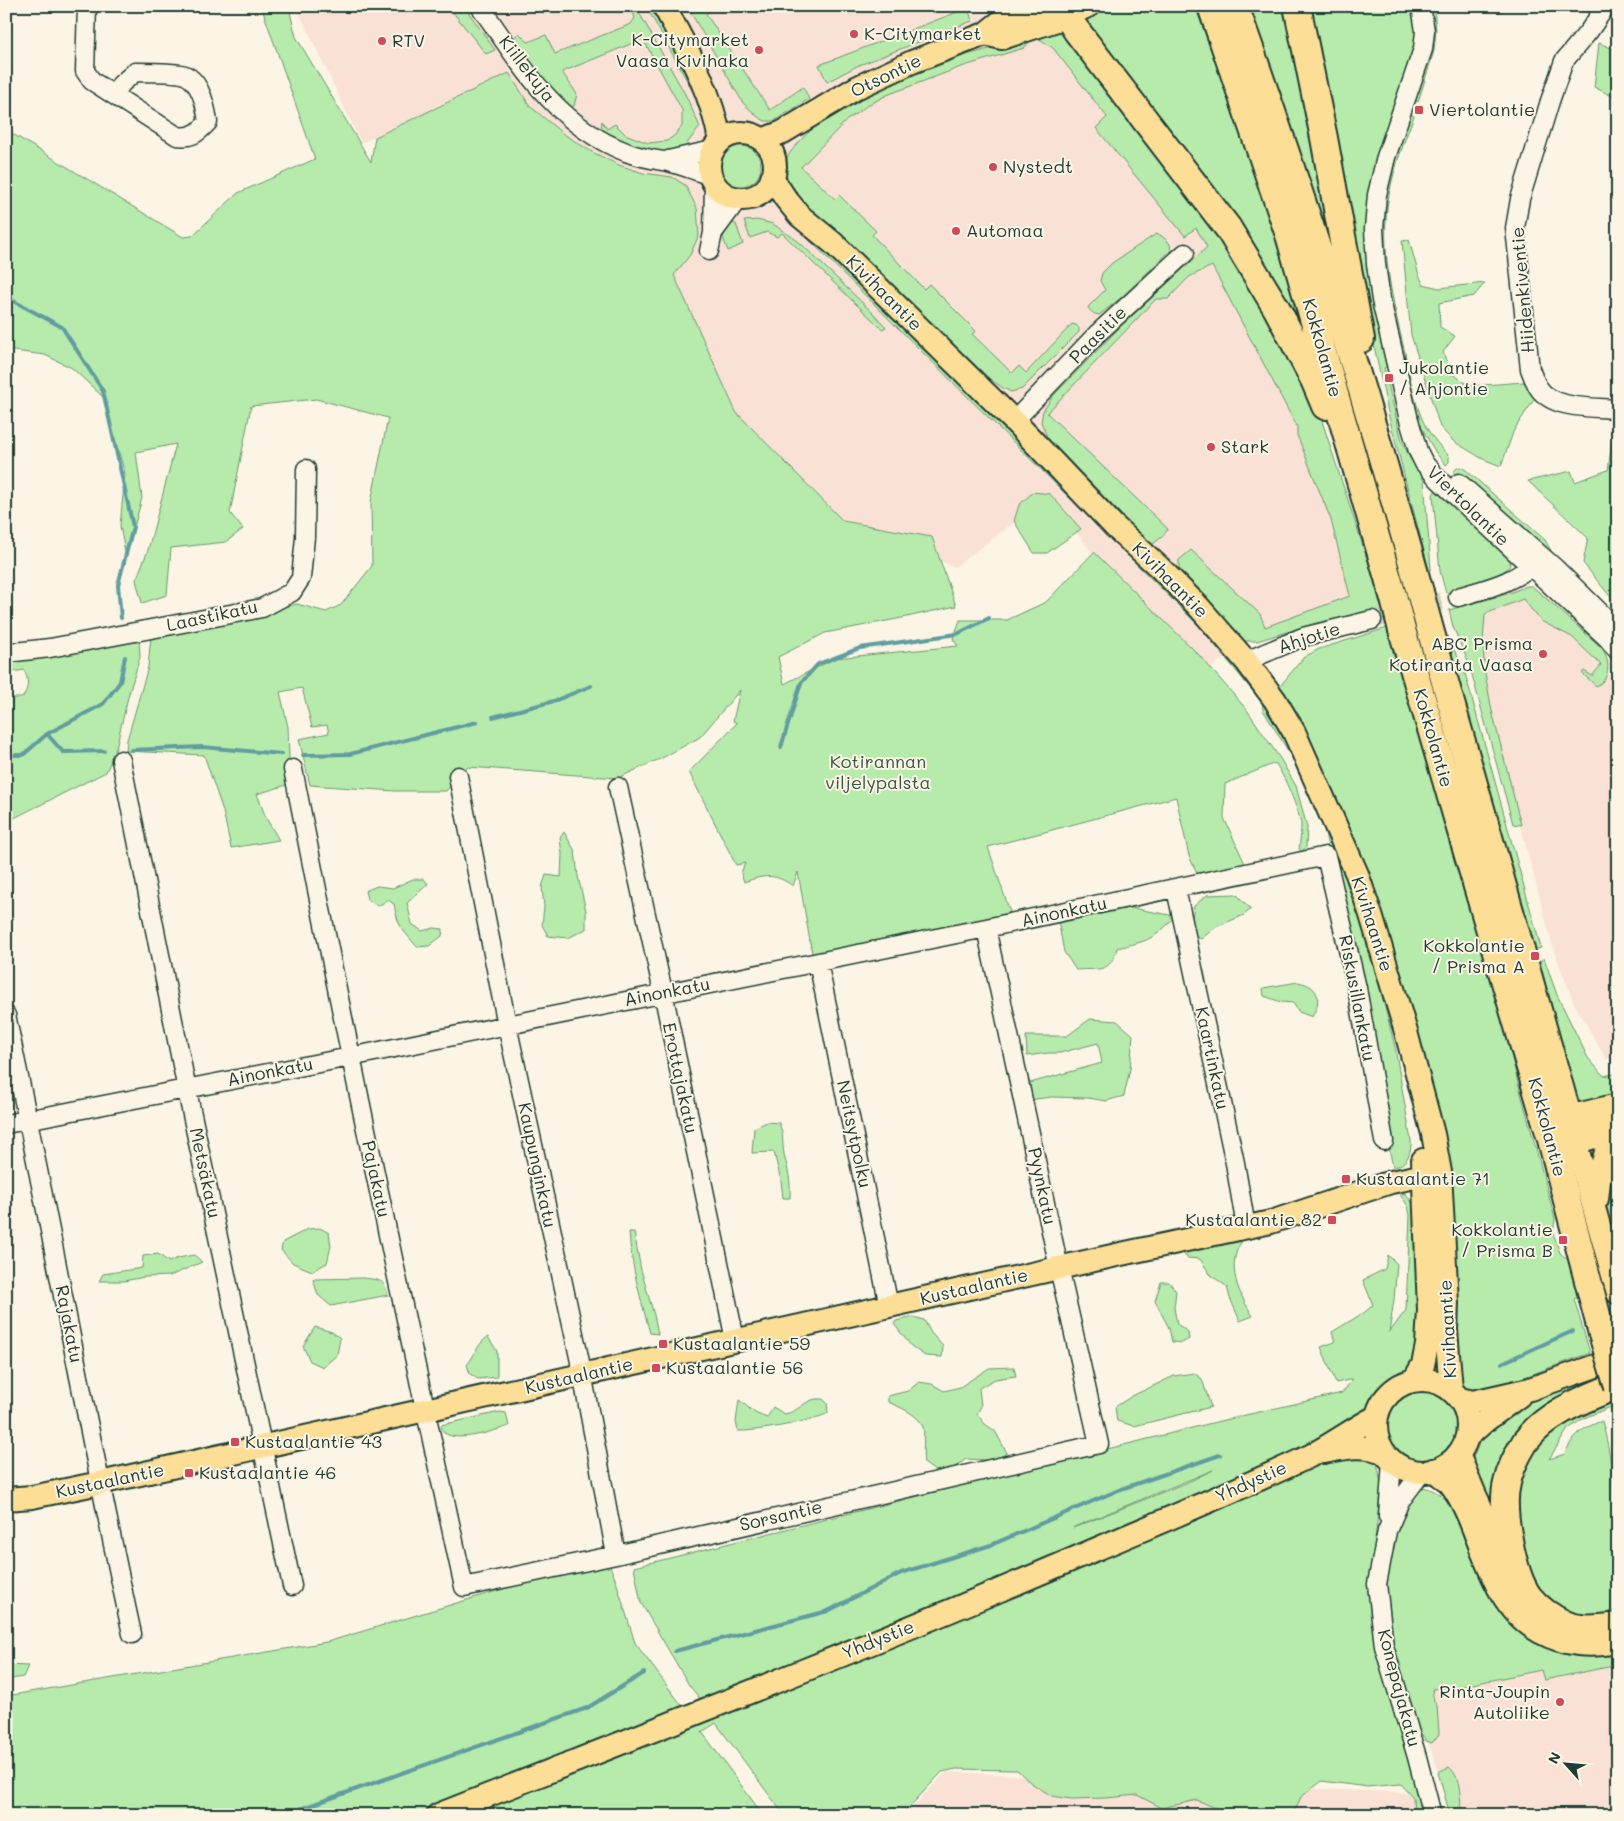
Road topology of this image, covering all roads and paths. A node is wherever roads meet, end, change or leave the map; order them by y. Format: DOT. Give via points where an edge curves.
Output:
graph roads {
  1 [pos="87,6"];
  2 [pos="480,6"];
  3 [pos="664,6"];
  4 [pos="1038,6"];
  5 [pos="1211,6"];
  6 [pos="1235,6"];
  7 [pos="1297,6"];
  8 [pos="1421,6"];
  9 [pos="1606,6"];
  10 [pos="1073,9"];
  11 [pos="985,34"];
  12 [pos="707,92"];
  13 [pos="115,94"];
  14 [pos="818,112"];
  15 [pos="755,137"];
  16 [pos="716,145"];
  17 [pos="662,161"];
  18 [pos="774,172"];
  19 [pos="712,181"];
  20 [pos="745,198"];
  21 [pos="800,216"];
  22 [pos="713,233"];
  23 [pos="709,251"];
  24 [pos="1185,253"];
  25 [pos="1356,371"];
  26 [pos="1618,409"];
  27 [pos="1014,421"];
  28 [pos="1349,441"];
  29 [pos="306,469"];
  30 [pos="1537,561"];
  31 [pos="1458,597"];
  32 [pos="1372,620"];
  33 [pos="1618,630"];
  34 [pos="6,650"];
  35 [pos="1618,651"];
  36 [pos="1246,661"];
  37 [pos="121,760"];
  38 [pos="293,769"];
  39 [pos="458,776"];
  40 [pos="618,788"];
  41 [pos="1326,856"];
  42 [pos="1176,889"];
  43 [pos="986,928"];
  44 [pos="818,962"];
  45 [pos="663,992"];
  46 [pos="6,1014"];
  47 [pos="507,1025"];
  48 [pos="350,1057"];
  49 [pos="187,1088"];
  50 [pos="29,1120"];
  51 [pos="1617,1121"];
  52 [pos="6,1124"];
  53 [pos="1572,1130"];
  54 [pos="1550,1136"];
  55 [pos="1384,1141"];
  56 [pos="1432,1173"];
  57 [pos="1596,1213"];
  58 [pos="1246,1227"];
  59 [pos="1059,1268"];
  60 [pos="1618,1293"];
  61 [pos="889,1306"];
  62 [pos="735,1340"];
  63 [pos="1618,1358"];
  64 [pos="583,1376"];
  65 [pos="1414,1380"];
  66 [pos="1618,1386"];
  67 [pos="1530,1389"];
  68 [pos="1455,1394"];
  69 [pos="425,1411"];
  70 [pos="1376,1417"];
  71 [pos="1099,1444"];
  72 [pos="1463,1445"];
  73 [pos="262,1448"];
  74 [pos="1313,1454"];
  75 [pos="1388,1457"];
  76 [pos="1428,1471"];
  77 [pos="100,1483"];
  78 [pos="6,1499"];
  79 [pos="1387,1531"];
  80 [pos="616,1554"];
  81 [pos="1522,1583"];
  82 [pos="292,1586"];
  83 [pos="464,1587"];
  84 [pos="1618,1626"];
  85 [pos="132,1634"];
  86 [pos="1618,1642"];
  87 [pos="438,1815"];
  88 [pos="1432,1815"];
  1 -- 13 [label="street" via="85,71 92,81"];
  2 -- 17 [label="street, Kiillekuja" via="544,95 575,124 598,140 625,152"];
  3 -- 12 [label="main road"];
  4 -- 11 [label="main road, Otsontie" via="1004,19"];
  5 -- 28 [label="highway, Kokkolantie" via="1289,235"];
  6 -- 25 [label="highway, Kokkolantie" via="1305,209"];
  7 -- 25 [label="highway" via="1363,350"];
  8 -- 30 [label="street, Viertolantie" via="1425,31 1423,49 1386,157 1377,195 1374,229 1381,300 1409,420 1424,464 1438,480"];
  9 -- 26 [label="street, Hiidenkiventie" via="1564,61 1520,199 1515,228 1530,369 1538,388 1555,401 1565,404"];
  10 -- 11 [label="main road, Otsontie" via="1057,20 1002,38"];
  10 -- 28 [label="highway" via="1076,30 1228,228 1277,308 1331,421"];
  11 -- 14 [label="main road, Otsontie" via="858,87"];
  12 -- 15 [label="main road"];
  12 -- 16 [label="main road" via="717,121"];
  13 -- 13 [label="street" via="135,72 184,75 195,83 206,107 208,122 189,137 177,136"];
  14 -- 15 [label="main road, Otsontie" via="783,132"];
  14 -- 18 [label="main road, Otsontie"];
  15 -- 16 [label="main road" via="738,133"];
  15 -- 18 [label="main road" via="769,147"];
  16 -- 17 [label="street, Kiillekuja"];
  16 -- 19 [label="main road" via="708,163"];
  17 -- 19 [label="street, Kiillekuja" via="690,168"];
  18 -- 20 [label="main road" via="761,193"];
  18 -- 21 [label="main road, Kivihaantie"];
  19 -- 20 [label="main road" via="720,192 729,197"];
  19 -- 22 [label="street"];
  20 -- 21 [label="main road, Kivihaantie"];
  20 -- 22 [label="street"];
  21 -- 27 [label="main road, Kivihaantie" via="833,242"];
  22 -- 23 [label="street"];
  24 -- 27 [label="street, Paasitie" via="1098,333"];
  25 -- 53 [label="highway, Kokkolantie, bridge"];
  27 -- 36 [label="main road, Kivihaantie" via="1198,606"];
  28 -- 54 [label="highway, Kokkolantie, bridge"];
  29 -- 34 [label="street, Laastikatu" via="301,578 292,592 262,608 50,648"];
  30 -- 31 [label="street" via="1503,584"];
  30 -- 33 [label="street"];
  30 -- 35 [label="street"];
  32 -- 36 [label="street, Ahjotie" via="1303,637"];
  36 -- 56 [label="main road, Kivihaantie" via="1294,732 1372,915 1433,1134"];
  37 -- 49 [label="street, Metsäkatu"];
  38 -- 48 [label="street, Pajakatu"];
  39 -- 47 [label="street, Kaupunginkatu"];
  40 -- 45 [label="street, Erottajakatu"];
  41 -- 42 [label="street, Ainonkatu"];
  41 -- 55 [label="street, Riskusillankatu" via="1357,988"];
  42 -- 43 [label="street, Ainonkatu"];
  42 -- 58 [label="street, Kaartinkatu"];
  43 -- 44 [label="street, Ainonkatu"];
  43 -- 59 [label="street, Pyynkatu"];
  44 -- 45 [label="street, Ainonkatu"];
  44 -- 61 [label="street, Neitsytpolku"];
  45 -- 47 [label="street, Ainonkatu"];
  45 -- 62 [label="street, Erottajakatu"];
  46 -- 50 [label="street, Rajakatu"];
  47 -- 48 [label="street, Ainonkatu"];
  47 -- 64 [label="street, Kaupunginkatu"];
  48 -- 49 [label="street, Ainonkatu"];
  48 -- 69 [label="street, Pajakatu"];
  49 -- 50 [label="street, Ainonkatu"];
  49 -- 73 [label="street, Metsäkatu"];
  50 -- 52 [label="street, Ainonkatu"];
  50 -- 77 [label="street, Rajakatu"];
  51 -- 53 [label="highway"];
  51 -- 57 [label="main road" via="1599,1174"];
  53 -- 54 [label="highway" via="1561,1140"];
  53 -- 57 [label="main road, Kokkolantie"];
  54 -- 66 [label="highway, Kokkolantie, bridge"];
  56 -- 58 [label="main road, Kustaalantie" via="1391,1182 1289,1217"];
  56 -- 65 [label="main road, Kivihaantie" via="1428,1345 1423,1366"];
  56 -- 68 [label="main road, Kivihaantie"];
  57 -- 60 [label="main road, Kokkolantie"];
  58 -- 59 [label="main road, Kustaalantie"];
  59 -- 61 [label="main road, Kustaalantie"];
  59 -- 71 [label="street, Pyynkatu"];
  61 -- 62 [label="main road, Kustaalantie"];
  62 -- 64 [label="main road, Kustaalantie"];
  63 -- 67 [label="main road"];
  64 -- 69 [label="main road, Kustaalantie"];
  64 -- 80 [label="street, Kaupunginkatu"];
  65 -- 68 [label="main road" via="1439,1383"];
  65 -- 70 [label="main road" via="1403,1383 1386,1397"];
  66 -- 81 [label="highway" via="1572,1404 1543,1423 1515,1459 1506,1485 1505,1510 1510,1547"];
  67 -- 68 [label="main road" via="1474,1402"];
  67 -- 72 [label="main road" via="1485,1420"];
  68 -- 72 [label="main road" via="1464,1405 1468,1420"];
  69 -- 73 [label="main road, Kustaalantie"];
  69 -- 83 [label="street, Pajakatu"];
  70 -- 74 [label="main road, Yhdystie"];
  70 -- 75 [label="main road" via="1377,1436"];
  71 -- 80 [label="street, Sorsantie"];
  72 -- 76 [label="main road" via="1447,1464"];
  72 -- 81 [label="main road" via="1475,1495 1508,1565"];
  73 -- 77 [label="main road, Kustaalantie"];
  73 -- 82 [label="street, Metsäkatu"];
  74 -- 75 [label="main road, Yhdystie" via="1358,1446 1376,1448"];
  74 -- 87 [label="main road, Yhdystie" via="1005,1588"];
  75 -- 76 [label="main road" via="1411,1471"];
  75 -- 79 [label="street, Konepajakatu"];
  76 -- 79 [label="street, Konepajakatu" via="1400,1501"];
  76 -- 86 [label="main road" via="1449,1482 1461,1499 1501,1594 1528,1625 1568,1643 1599,1646"];
  77 -- 78 [label="main road, Kustaalantie"];
  77 -- 85 [label="street, Rajakatu"];
  79 -- 88 [label="street, Konepajakatu" via="1377,1584 1384,1646"];
  80 -- 83 [label="street, Sorsantie"];
  81 -- 84 [label="highway" via="1535,1604 1557,1620 1594,1629"];
}
